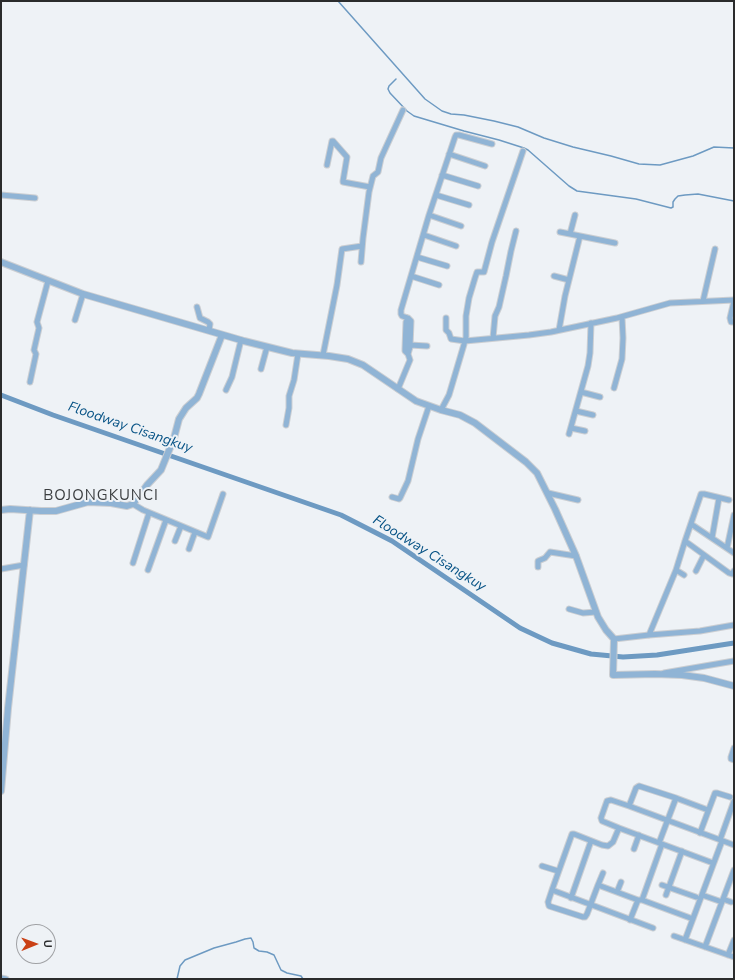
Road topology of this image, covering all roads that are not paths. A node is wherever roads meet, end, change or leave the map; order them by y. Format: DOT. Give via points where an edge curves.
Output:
graph roads {
  1 [pos="403,110"];
  2 [pos="492,144"];
  3 [pos="524,151"];
  4 [pos="449,154"];
  5 [pos="327,165"];
  6 [pos="485,166"];
  7 [pos="442,175"];
  8 [pos="478,186"];
  9 [pos="370,187"];
  10 [pos="1,195"];
  11 [pos="436,195"];
  12 [pos="36,198"];
  13 [pos="469,205"];
  14 [pos="429,215"];
  15 [pos="575,215"];
  16 [pos="461,226"];
  17 [pos="516,231"];
  18 [pos="560,232"];
  19 [pos="570,234"];
  20 [pos="424,235"];
  21 [pos="580,236"];
  22 [pos="615,243"];
  23 [pos="362,246"];
  24 [pos="456,246"];
  25 [pos="716,249"];
  26 [pos="417,257"];
  27 [pos="1,262"];
  28 [pos="361,262"];
  29 [pos="447,266"];
  30 [pos="411,276"];
  31 [pos="554,276"];
  32 [pos="569,280"];
  33 [pos="48,281"];
  34 [pos="439,285"];
  35 [pos="83,294"];
  36 [pos="734,300"];
  37 [pos="703,302"];
  38 [pos="197,307"];
  39 [pos="622,317"];
  40 [pos="408,318"];
  41 [pos="446,318"];
  42 [pos="75,320"];
  43 [pos="734,322"];
  44 [pos="591,323"];
  45 [pos="209,330"];
  46 [pos="559,330"];
  47 [pos="222,335"];
  48 [pos="493,338"];
  49 [pos="241,340"];
  50 [pos="465,341"];
  51 [pos="410,345"];
  52 [pos="427,346"];
  53 [pos="268,348"];
  54 [pos="298,354"];
  55 [pos="408,354"];
  56 [pos="323,355"];
  57 [pos="261,369"];
  58 [pos="30,382"];
  59 [pos="614,388"];
  60 [pos="398,389"];
  61 [pos="226,390"];
  62 [pos="581,392"];
  63 [pos="600,397"];
  64 [pos="429,406"];
  65 [pos="441,410"];
  66 [pos="576,411"];
  67 [pos="593,415"];
  68 [pos="286,425"];
  69 [pos="571,428"];
  70 [pos="585,431"];
  71 [pos="569,434"];
  72 [pos="548,493"];
  73 [pos="223,494"];
  74 [pos="392,497"];
  75 [pos="719,498"];
  76 [pos="578,500"];
  77 [pos="729,500"];
  78 [pos="133,504"];
  79 [pos="1,510"];
  80 [pos="30,510"];
  81 [pos="149,513"];
  82 [pos="734,515"];
  83 [pos="166,520"];
  84 [pos="690,524"];
  85 [pos="181,526"];
  86 [pos="195,532"];
  87 [pos="712,538"];
  88 [pos="175,541"];
  89 [pos="685,541"];
  90 [pos="189,548"];
  91 [pos="727,548"];
  92 [pos="734,553"];
  93 [pos="704,555"];
  94 [pos="576,556"];
  95 [pos="133,563"];
  96 [pos="24,565"];
  97 [pos="538,567"];
  98 [pos="1,570"];
  99 [pos="148,570"];
  100 [pos="676,570"];
  101 [pos="696,570"];
  102 [pos="734,571"];
  103 [pos="684,575"];
  104 [pos="569,609"];
  105 [pos="596,612"];
  106 [pos="734,625"];
  107 [pos="649,635"];
  108 [pos="614,640"];
  109 [pos="734,661"];
  110 [pos="655,674"];
  111 [pos="734,686"];
  112 [pos="734,748"];
  113 [pos="734,760"];
  114 [pos="1,792"];
  115 [pos="676,798"];
  116 [pos="732,799"];
  117 [pos="629,806"];
  118 [pos="708,810"];
  119 [pos="668,820"];
  120 [pos="620,828"];
  121 [pos="700,833"];
  122 [pos="639,835"];
  123 [pos="721,840"];
  124 [pos="591,841"];
  125 [pos="661,843"];
  126 [pos="734,845"];
  127 [pos="634,848"];
  128 [pos="682,851"];
  129 [pos="713,863"];
  130 [pos="542,866"];
  131 [pos="734,870"];
  132 [pos="558,871"];
  133 [pos="603,873"];
  134 [pos="621,882"];
  135 [pos="598,885"];
  136 [pos="662,885"];
  137 [pos="668,886"];
  138 [pos="552,890"];
  139 [pos="617,892"];
  140 [pos="702,894"];
  141 [pos="666,895"];
  142 [pos="696,897"];
  143 [pos="571,898"];
  144 [pos="640,900"];
  145 [pos="723,901"];
  146 [pos="731,902"];
  147 [pos="590,905"];
  148 [pos="693,919"];
  149 [pos="630,920"];
  150 [pos="653,928"];
  151 [pos="674,936"];
  152 [pos="685,940"];
  153 [pos="734,940"];
  154 [pos="705,947"];
  155 [pos="731,956"];
  156 [pos="1,978"];
  157 [pos="6,979"];
  1 -- 9 [label="street"];
  2 -- 4 [label="street" via="456,135"];
  3 -- 50 [label="street" via="484,272 477,272 475,278 466,316"];
  4 -- 6 [label="street"];
  4 -- 7 [label="street"];
  5 -- 9 [label="street" via="333,141 347,157 342,181"];
  7 -- 8 [label="street"];
  7 -- 11 [label="street"];
  9 -- 23 [label="street"];
  10 -- 12 [label="street"];
  11 -- 13 [label="street"];
  11 -- 14 [label="street"];
  14 -- 16 [label="street"];
  14 -- 20 [label="street"];
  15 -- 19 [label="street"];
  17 -- 48 [label="street" via="496,313"];
  18 -- 19 [label="street"];
  19 -- 21 [label="street"];
  20 -- 24 [label="street"];
  20 -- 26 [label="street"];
  21 -- 22 [label="street"];
  21 -- 32 [label="street"];
  23 -- 28 [label="street"];
  23 -- 56 [label="street" via="342,249"];
  25 -- 37 [label="street"];
  26 -- 29 [label="street"];
  26 -- 30 [label="street"];
  27 -- 33 [label="street"];
  30 -- 34 [label="street"];
  30 -- 40 [label="street" via="401,314"];
  31 -- 32 [label="street"];
  32 -- 46 [label="street"];
  33 -- 35 [label="street"];
  33 -- 58 [label="street" via="37,322 39,328 34,350 36,354"];
  35 -- 42 [label="street"];
  35 -- 45 [label="street"];
  36 -- 37 [label="street"];
  36 -- 43 [label="street" via="730,318"];
  37 -- 39 [label="street" via="663,304"];
  38 -- 45 [label="street" via="200,318 210,324"];
  39 -- 44 [label="street"];
  39 -- 59 [label="street" via="622,360"];
  40 -- 51 [label="street" via="411,322"];
  40 -- 55 [label="street" via="405,351"];
  41 -- 50 [label="street" via="446,330 450,339"];
  44 -- 46 [label="street"];
  44 -- 62 [label="street" via="590,353"];
  45 -- 47 [label="street"];
  46 -- 48 [label="street"];
  47 -- 49 [label="street"];
  47 -- 78 [label="street" via="199,394 179,419 161,470"];
  48 -- 50 [label="street"];
  49 -- 53 [label="street"];
  49 -- 61 [label="street" via="232,377"];
  50 -- 65 [label="street" via="449,395"];
  51 -- 52 [label="street"];
  51 -- 55 [label="street"];
  53 -- 54 [label="street"];
  53 -- 57 [label="street"];
  54 -- 56 [label="street"];
  54 -- 68 [label="street"];
  55 -- 60 [label="street" via="410,360"];
  56 -- 60 [label="street" via="358,363"];
  60 -- 64 [label="street"];
  62 -- 63 [label="street"];
  62 -- 66 [label="street"];
  64 -- 65 [label="street"];
  64 -- 74 [label="street" via="408,481 400,498"];
  65 -- 72 [label="street" via="482,427 534,470"];
  66 -- 67 [label="street"];
  66 -- 69 [label="street"];
  69 -- 70 [label="street"];
  69 -- 71 [label="street"];
  72 -- 76 [label="street"];
  72 -- 94 [label="street"];
  73 -- 86 [label="street" via="208,537"];
  75 -- 77 [label="street"];
  75 -- 84 [label="street" via="701,494"];
  75 -- 87 [label="street"];
  78 -- 80 [label="street" via="127,506 88,502 60,510"];
  78 -- 81 [label="street"];
  79 -- 80 [label="street"];
  80 -- 96 [label="street"];
  81 -- 83 [label="street"];
  81 -- 95 [label="street"];
  82 -- 91 [label="street"];
  83 -- 85 [label="street"];
  83 -- 99 [label="street"];
  84 -- 87 [label="street"];
  84 -- 89 [label="street"];
  85 -- 86 [label="street"];
  85 -- 88 [label="street"];
  86 -- 90 [label="street"];
  87 -- 91 [label="street"];
  89 -- 93 [label="street"];
  89 -- 100 [label="street"];
  91 -- 92 [label="street"];
  93 -- 101 [label="street"];
  93 -- 102 [label="street" via="729,573 732,574"];
  94 -- 97 [label="street" via="550,552 538,561"];
  94 -- 105 [label="street"];
  96 -- 98 [label="street"];
  96 -- 114 [label="street"];
  100 -- 103 [label="street"];
  100 -- 107 [label="street"];
  104 -- 105 [label="street" via="583,613"];
  105 -- 108 [label="street"];
  106 -- 107 [label="street"];
  107 -- 108 [label="street"];
  108 -- 110 [label="street" via="613,675"];
  109 -- 110 [label="street"];
  110 -- 111 [label="street" via="704,678"];
  112 -- 113 [label="street" via="731,757"];
  115 -- 117 [label="street" via="639,786"];
  115 -- 118 [label="street"];
  115 -- 119 [label="street"];
  116 -- 118 [label="street" via="716,793"];
  116 -- 123 [label="street"];
  117 -- 119 [label="street"];
  117 -- 120 [label="street" via="607,801 601,820"];
  118 -- 121 [label="street"];
  119 -- 121 [label="street"];
  119 -- 125 [label="street"];
  120 -- 122 [label="street"];
  120 -- 124 [label="street" via="608,846"];
  121 -- 123 [label="street"];
  122 -- 125 [label="street"];
  122 -- 127 [label="street"];
  123 -- 126 [label="street"];
  123 -- 129 [label="street"];
  124 -- 132 [label="street" via="572,834"];
  124 -- 143 [label="street"];
  125 -- 128 [label="street"];
  125 -- 144 [label="street"];
  128 -- 129 [label="street"];
  128 -- 137 [label="street"];
  129 -- 140 [label="street"];
  130 -- 132 [label="street"];
  131 -- 145 [label="street"];
  132 -- 138 [label="street"];
  133 -- 135 [label="street"];
  134 -- 139 [label="street"];
  135 -- 139 [label="street"];
  135 -- 147 [label="street"];
  136 -- 137 [label="street"];
  137 -- 141 [label="street"];
  137 -- 142 [label="street"];
  138 -- 143 [label="street"];
  138 -- 147 [label="street" via="548,902 550,906 584,917"];
  139 -- 144 [label="street"];
  140 -- 145 [label="street"];
  140 -- 148 [label="street"];
  143 -- 147 [label="street"];
  144 -- 148 [label="street"];
  144 -- 149 [label="street"];
  145 -- 146 [label="street"];
  145 -- 154 [label="street"];
  147 -- 149 [label="street"];
  148 -- 152 [label="street"];
  149 -- 150 [label="street"];
  151 -- 152 [label="street"];
  152 -- 154 [label="street"];
  153 -- 155 [label="street"];
  154 -- 155 [label="street"];
  156 -- 157 [label="street"];
}
